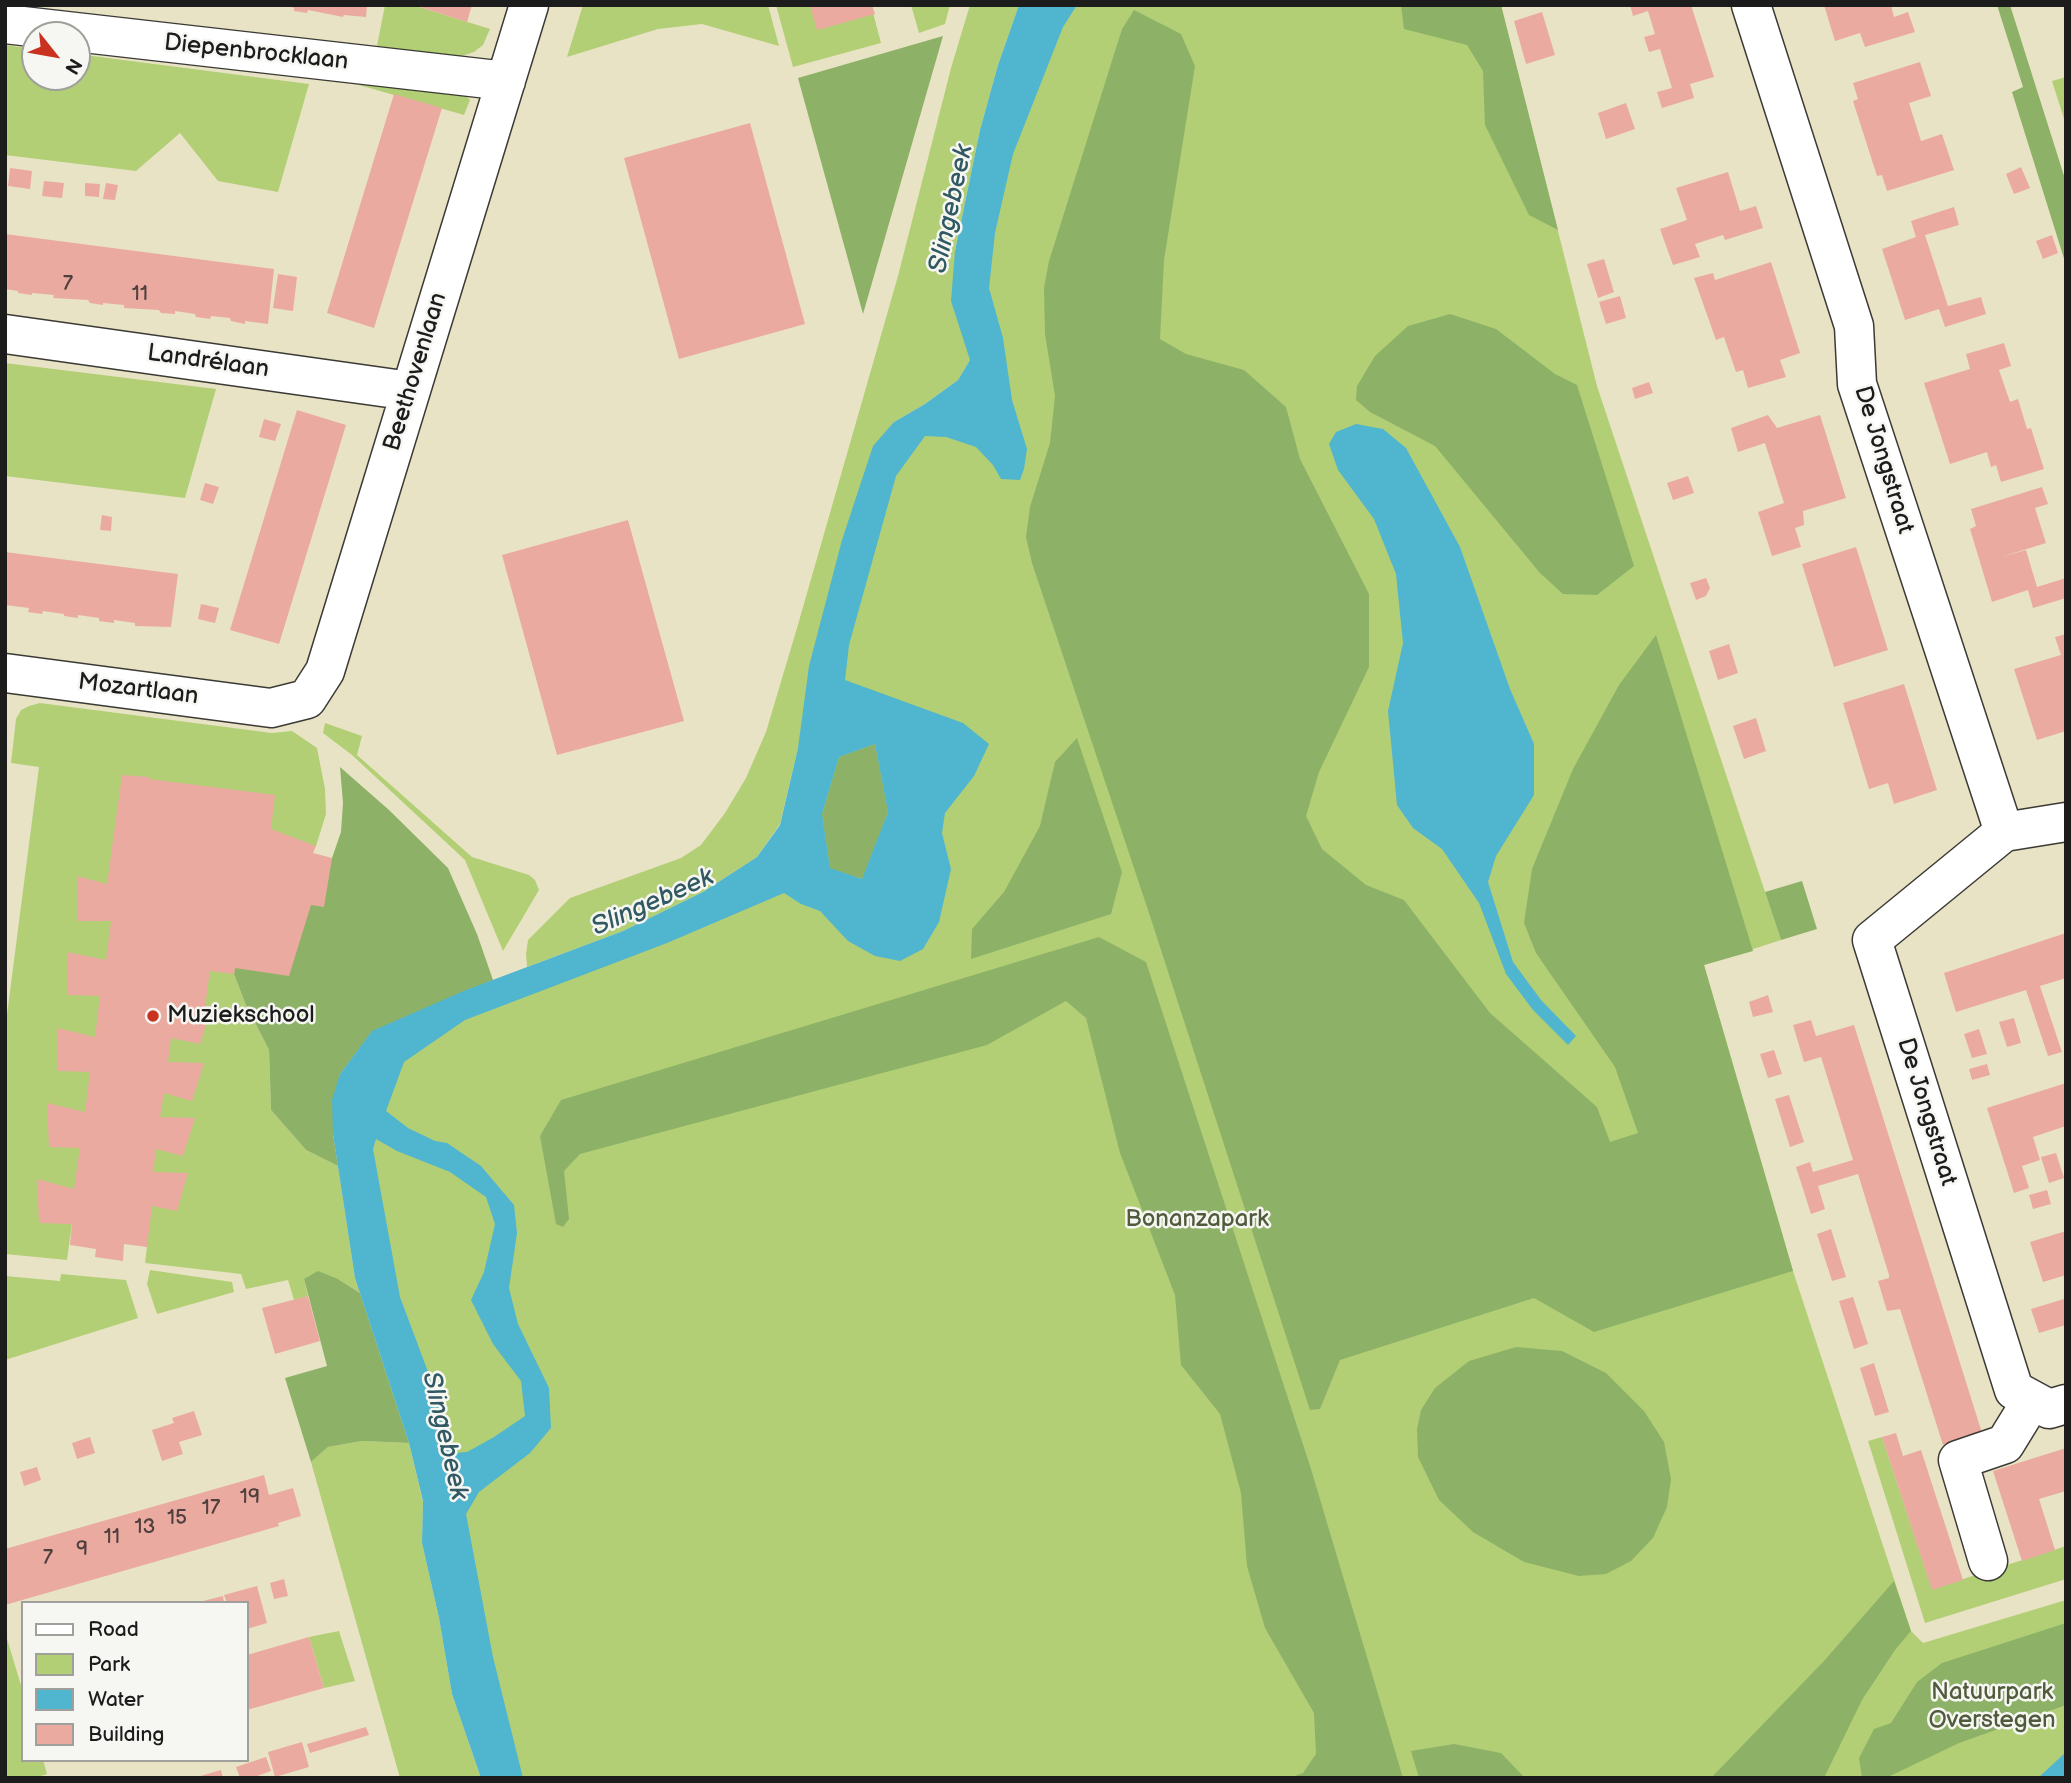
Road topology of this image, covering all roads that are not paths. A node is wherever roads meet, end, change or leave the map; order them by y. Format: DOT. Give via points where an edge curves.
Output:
graph roads {
  1 [pos="529,5"];
  2 [pos="1751,5"];
  3 [pos="5,24"];
  4 [pos="506,81"];
  5 [pos="5,334"];
  6 [pos="411,391"];
  7 [pos="5,673"];
  8 [pos="271,708"];
  9 [pos="2066,822"];
  10 [pos="2004,832"];
  11 [pos="2049,1402"];
  12 [pos="1988,1561"];
  1 -- 4 [label="street, Beethovenlaan"];
  2 -- 10 [label="street, De Jongstraat" via="1854,326 1857,384"];
  3 -- 4 [label="street, Diepenbrocklaan"];
  4 -- 6 [label="street, Beethovenlaan"];
  5 -- 6 [label="street, Landrélaan"];
  6 -- 8 [label="street, Beethovenlaan" via="325,671 307,699"];
  7 -- 8 [label="street, Mozartlaan"];
  9 -- 10 [label="street"];
  10 -- 11 [label="street, De Jongstraat" via="1872,940 2014,1390"];
  11 -- 12 [label="street" via="2005,1444 1958,1460"];
}
